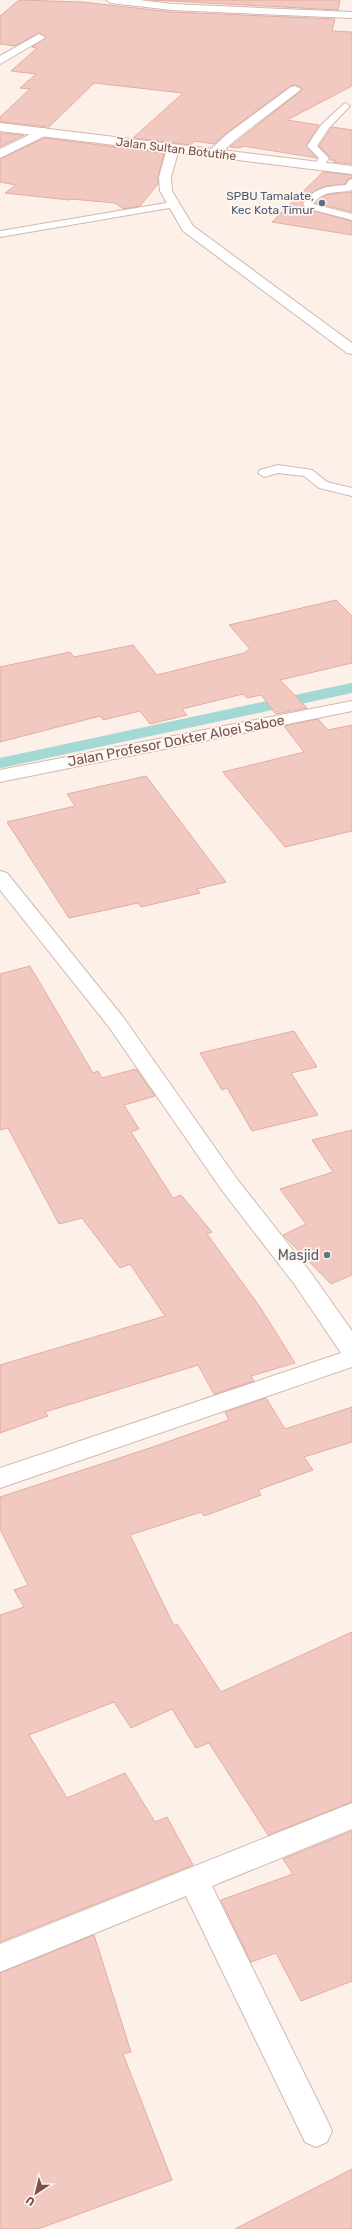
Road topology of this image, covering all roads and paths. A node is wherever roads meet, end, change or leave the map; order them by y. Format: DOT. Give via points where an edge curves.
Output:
graph roads {
  1 [pos="111,0"];
  2 [pos="352,15"];
  3 [pos="38,37"];
  4 [pos="0,61"];
  5 [pos="295,89"];
  6 [pos="345,106"];
  7 [pos="0,127"];
  8 [pos="43,132"];
  9 [pos="173,149"];
  10 [pos="0,154"];
  11 [pos="213,154"];
  12 [pos="320,165"];
  13 [pos="352,170"];
  14 [pos="351,186"];
  15 [pos="172,205"];
  16 [pos="352,217"];
  17 [pos="0,234"];
  18 [pos="352,350"];
  19 [pos="264,473"];
  20 [pos="352,492"];
  21 [pos="352,706"];
  22 [pos="0,776"];
  23 [pos="0,877"];
  24 [pos="352,1350"];
  25 [pos="352,1358"];
  26 [pos="0,1478"];
  27 [pos="352,1816"];
  28 [pos="194,1881"];
  29 [pos="0,1958"];
  30 [pos="316,2131"];
  1 -- 2 [label="street" via="172,7"];
  3 -- 4 [label="street"];
  5 -- 11 [label="street"];
  6 -- 12 [label="lane" via="325,126 312,146 324,158"];
  7 -- 8 [label="street, Jalan Sultan Botutihe"];
  8 -- 9 [label="street, Jalan Sultan Botutihe"];
  8 -- 10 [label="street"];
  9 -- 11 [label="street, Jalan Sultan Botutihe"];
  9 -- 15 [label="street" via="163,186"];
  11 -- 12 [label="street, Jalan Sultan Botutihe"];
  12 -- 13 [label="street, Jalan Sultan Botutihe"];
  14 -- 16 [label="lane" via="321,190 315,193 308,204"];
  15 -- 17 [label="lane"];
  15 -- 18 [label="street" via="185,220 188,228"];
  19 -- 20 [label="lane" via="278,469 308,473 323,485"];
  21 -- 22 [label="street, Jalan Profesor Dokter Aloei Saboe"];
  23 -- 24 [label="street" via="116,1022 229,1184 303,1279"];
  25 -- 26 [label="street"];
  27 -- 28 [label="street"];
  28 -- 29 [label="street"];
  28 -- 30 [label="street"];
}
